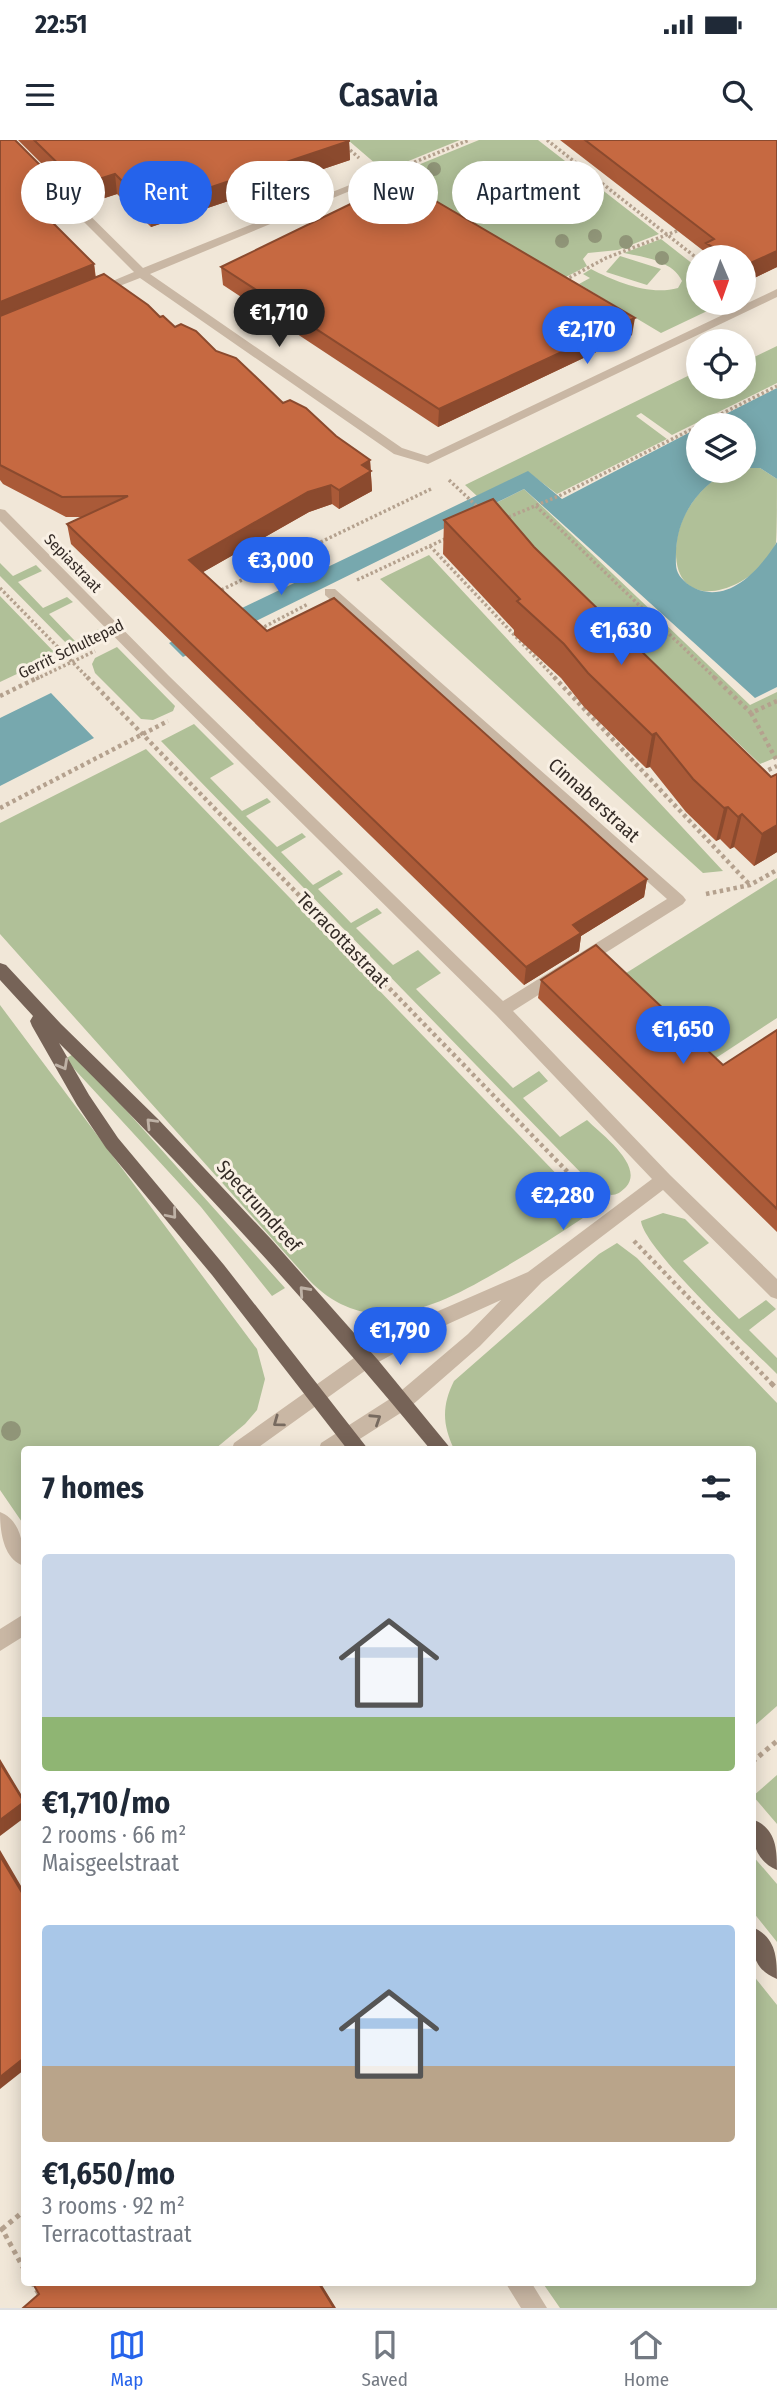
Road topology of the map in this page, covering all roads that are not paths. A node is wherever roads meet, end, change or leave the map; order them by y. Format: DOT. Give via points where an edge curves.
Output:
graph roads {
  1 [pos="348,189"];
  2 [pos="92,224"];
  3 [pos="141,273"];
  4 [pos="777,293"];
  5 [pos="77,299"];
  6 [pos="0,513"];
  7 [pos="330,592"];
  8 [pos="0,969"];
  9 [pos="30,1006"];
  10 [pos="502,1010"];
  11 [pos="664,1180"];
  12 [pos="537,1276"];
  13 [pos="777,1291"];
  14 [pos="367,1359"];
  15 [pos="315,1394"];
  16 [pos="403,1402"];
  17 [pos="354,1443"];
  18 [pos="245,1446"];
  19 [pos="440,1446"];
  20 [pos="0,1521"];
  21 [pos="21,1552"];
  22 [pos="21,1626"];
  23 [pos="0,1641"];
  24 [pos="756,1943"];
  25 [pos="777,1968"];
  26 [pos="520,2286"];
  27 [pos="535,2308"];
  1 -- 3 [label="street"];
  2 -- 3 [label="street"];
  3 -- 4 [label="street" via="398,451 428,460"];
  3 -- 5 [label="street"];
  6 -- 10 [label="street, Sepiastraat"];
  7 -- 10 [label="street, Cinnaberstraat" via="678,900"];
  8 -- 9 [label="main road, Spectrumdreef"];
  14 -- 9 [label="main road, Spectrumdreef, one-way" via="185,1158"];
  9 -- 15 [label="main road, Spectrumdreef, one-way" via="112,1143"];
  10 -- 11 [label="street"];
  11 -- 12 [label="street"];
  11 -- 13 [label="street"];
  12 -- 14 [label="street" via="442,1318"];
  12 -- 16 [label="street"];
  14 -- 15 [label="street"];
  14 -- 16 [label="main road, Spectrumdreef"];
  15 -- 17 [label="main road, Spectrumdreef"];
  15 -- 18 [label="street, one-way"];
  17 -- 16 [label="street, one-way"];
  16 -- 19 [label="main road, Spectrumdreef"];
  20 -- 21 [label="street"];
  22 -- 23 [label="street"];
  24 -- 25 [label="main road"];
  26 -- 27 [label="street"];
}
